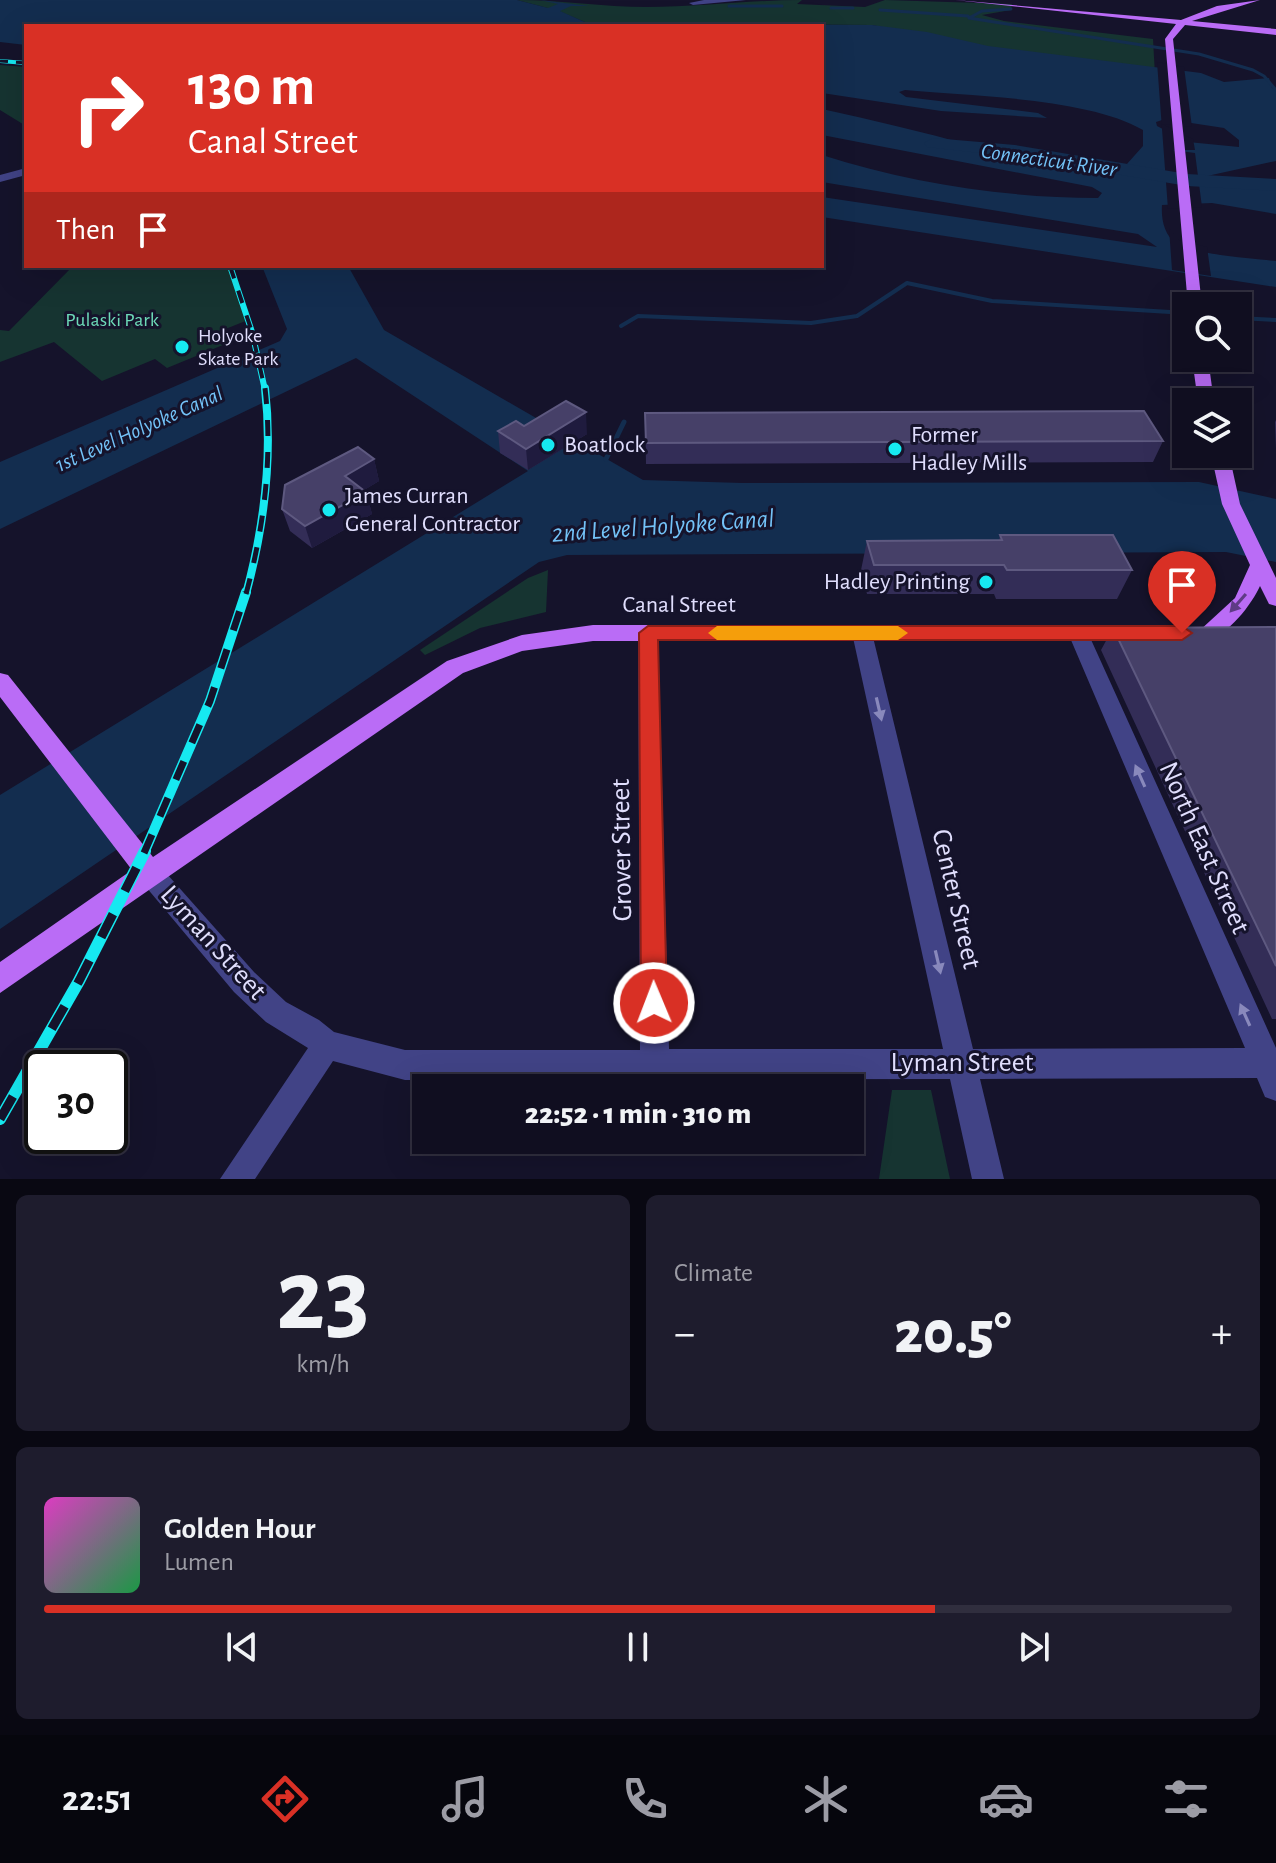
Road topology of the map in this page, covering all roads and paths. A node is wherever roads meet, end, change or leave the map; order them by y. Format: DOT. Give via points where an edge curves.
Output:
graph roads {
  1 [pos="742,0"];
  2 [pos="959,0"];
  3 [pos="1256,0"];
  4 [pos="693,3"];
  5 [pos="1186,21"];
  6 [pos="1232,26"];
  7 [pos="1276,32"];
  8 [pos="1169,40"];
  9 [pos="24,172"];
  10 [pos="0,179"];
  11 [pos="1194,292"];
  12 [pos="1223,468"];
  13 [pos="1258,565"];
  14 [pos="1276,599"];
  15 [pos="1235,632"];
  16 [pos="648,633"];
  17 [pos="862,633"];
  18 [pos="1078,633"];
  19 [pos="1150,633"];
  20 [pos="0,681"];
  21 [pos="150,873"];
  22 [pos="0,979"];
  23 [pos="327,1045"];
  24 [pos="961,1063"];
  25 [pos="655,1066"];
  26 [pos="1273,1070"];
  27 [pos="236,1179"];
  28 [pos="988,1179"];
  1 -- 4 [label="street"];
  2 -- 5 [label="main road"];
  3 -- 5 [label="main road"];
  5 -- 6 [label="main road"];
  5 -- 8 [label="main road"];
  6 -- 7 [label="main road"];
  6 -- 8 [label="main road" via="1193,28"];
  8 -- 11 [label="main road"];
  9 -- 10 [label="street"];
  12 -- 13 [label="main road" via="1231,504"];
  13 -- 14 [label="main road"];
  13 -- 15 [label="main road, one-way" via="1243,602 1201,632"];
  16 -- 17 [label="main road, Canal Street"];
  16 -- 21 [label="main road, Canal Street" via="545,637 485,652"];
  16 -- 25 [label="street, Grover Street"];
  17 -- 18 [label="main road, Canal Street"];
  17 -- 24 [label="street, Center Street, one-way"];
  18 -- 19 [label="main road, Canal Street"];
  26 -- 18 [label="street, North East Street, one-way"];
  20 -- 21 [label="main road, Lyman Street"];
  21 -- 22 [label="main road, Canal Street"];
  21 -- 23 [label="street, Lyman Street" via="254,992"];
  23 -- 25 [label="street, Lyman Street" via="405,1065"];
  23 -- 27 [label="street"];
  24 -- 25 [label="street, Lyman Street"];
  24 -- 26 [label="street, Lyman Street"];
  24 -- 28 [label="street, Center Street"];
}
